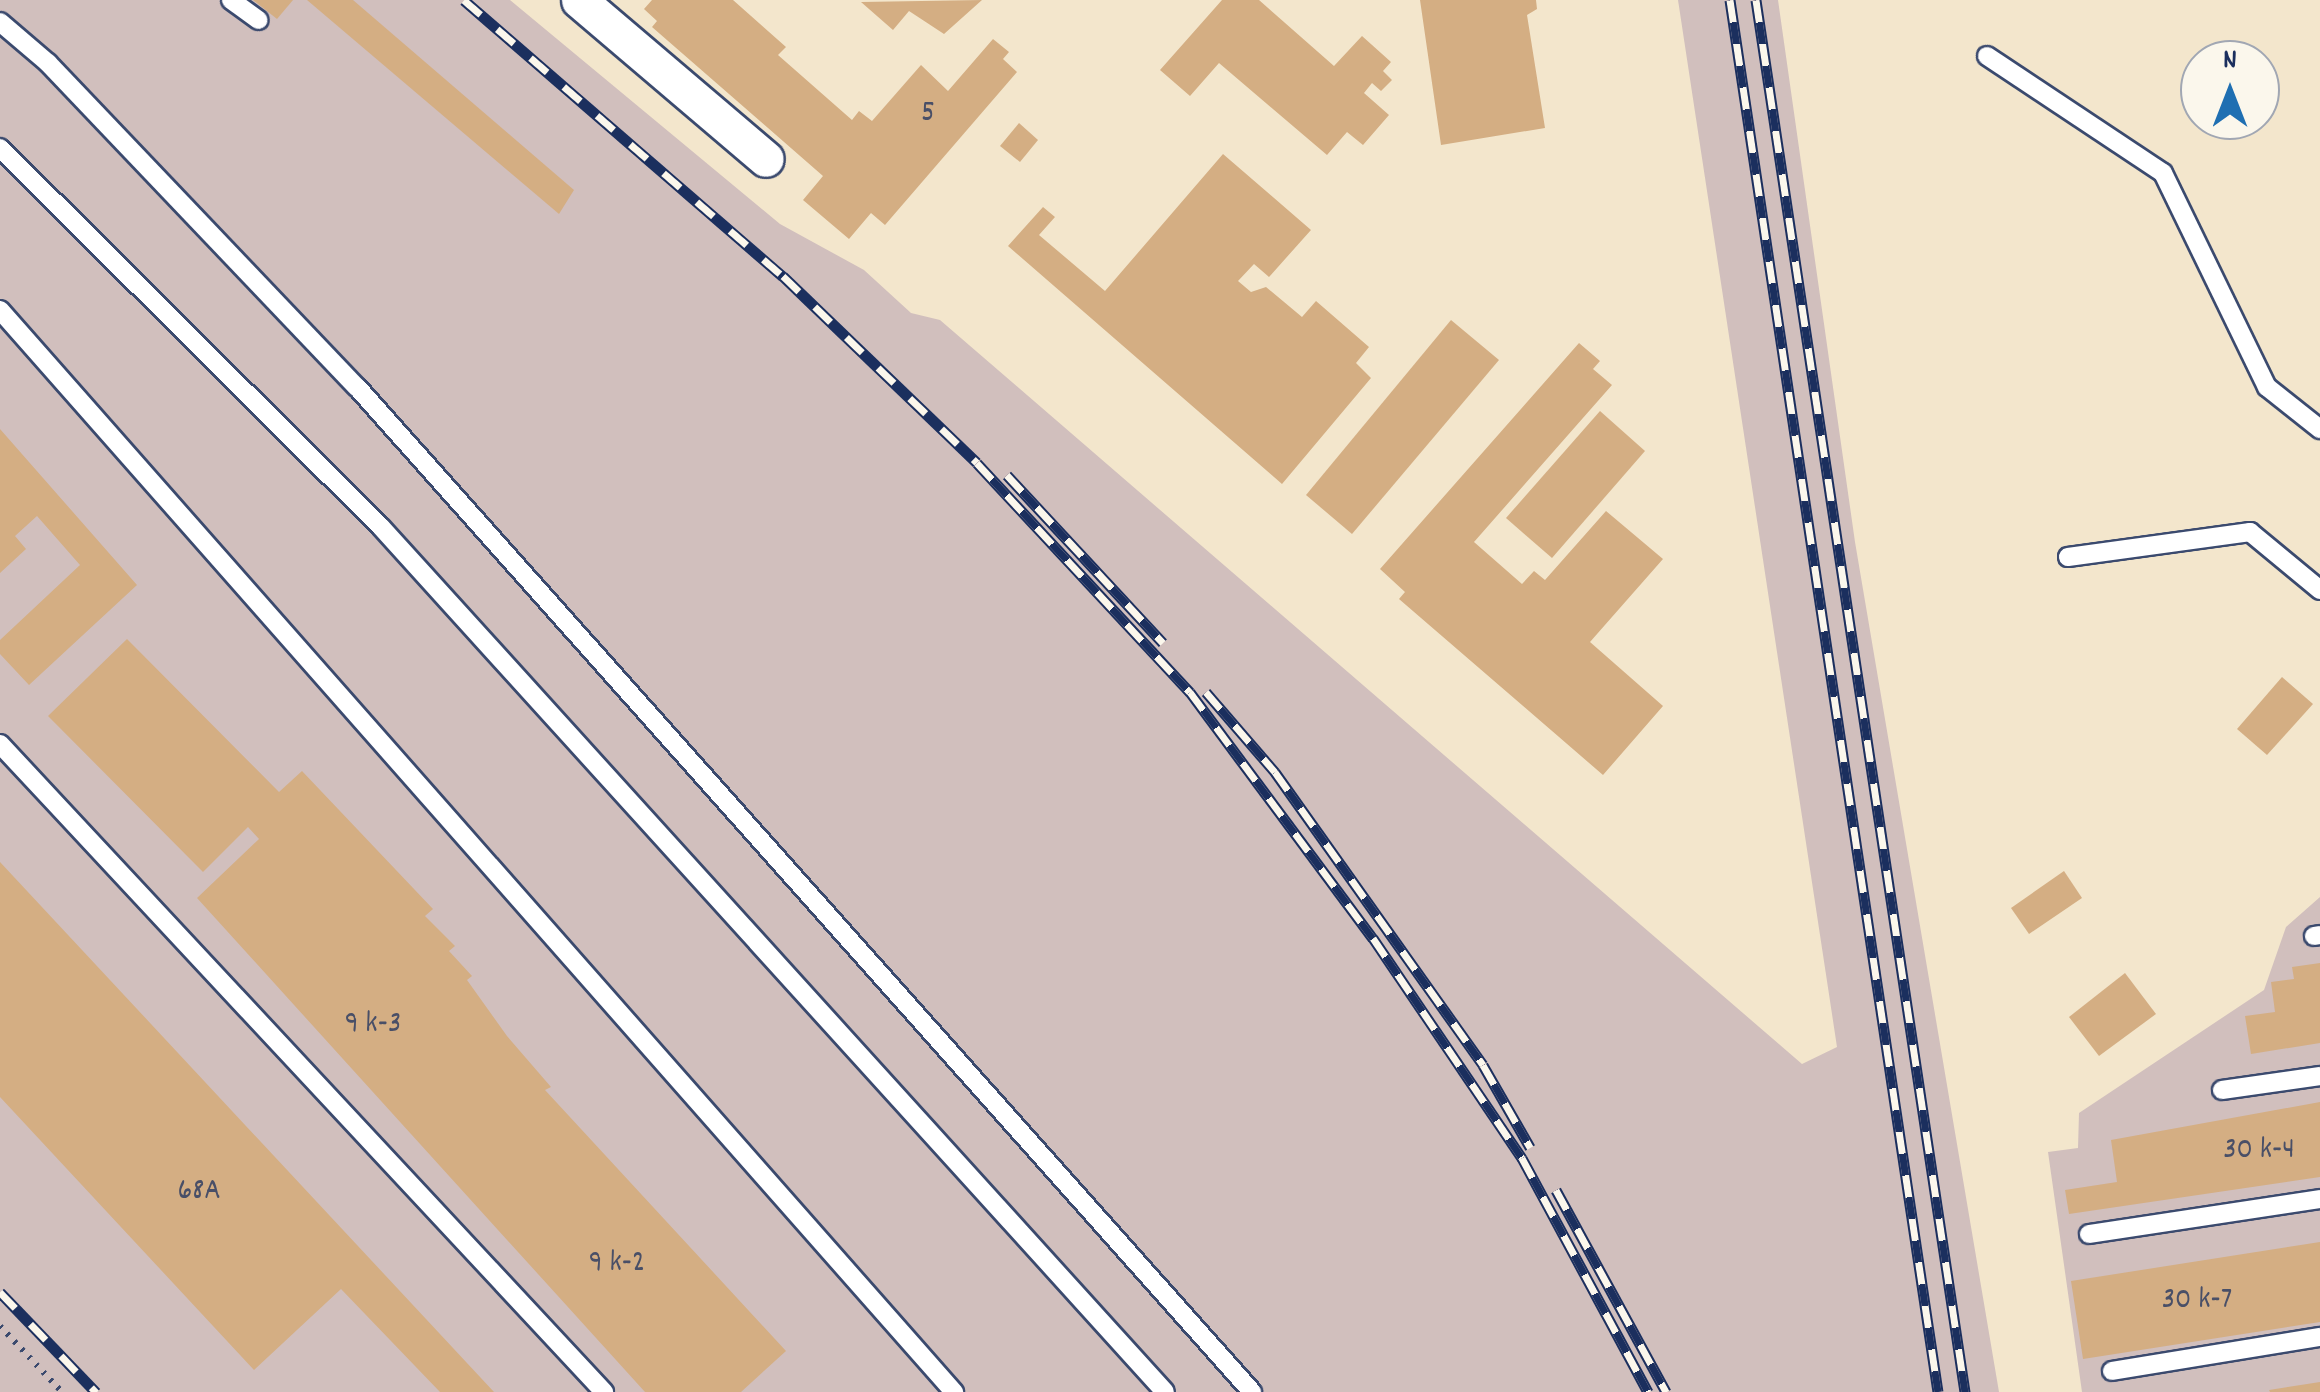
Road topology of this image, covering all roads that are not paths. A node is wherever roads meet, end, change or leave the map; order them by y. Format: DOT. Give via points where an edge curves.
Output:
graph roads {
  1 [pos="231,0"];
  2 [pos="579,0"];
  3 [pos="259,20"];
  4 [pos="0,22"];
  5 [pos="1987,56"];
  6 [pos="0,148"];
  7 [pos="766,159"];
  8 [pos="0,310"];
  9 [pos="2320,428"];
  10 [pos="2068,556"];
  11 [pos="2320,590"];
  12 [pos="0,744"];
  13 [pos="2320,1076"];
  14 [pos="2222,1090"];
  15 [pos="2320,1199"];
  16 [pos="2089,1234"];
  17 [pos="2320,1337"];
  18 [pos="2112,1371"];
  19 [pos="604,1392"];
  20 [pos="954,1392"];
  21 [pos="1165,1392"];
  22 [pos="1252,1392"];
  1 -- 3 [label="lane"];
  2 -- 7 [label="street"];
  4 -- 22 [label="lane" via="48,63 357,387"];
  5 -- 9 [label="lane" via="2163,172 2268,387"];
  6 -- 21 [label="lane" via="381,527"];
  8 -- 20 [label="lane"];
  10 -- 11 [label="lane" via="2250,532"];
  12 -- 19 [label="lane"];
  13 -- 14 [label="lane"];
  15 -- 16 [label="lane"];
  17 -- 18 [label="lane"];
}
